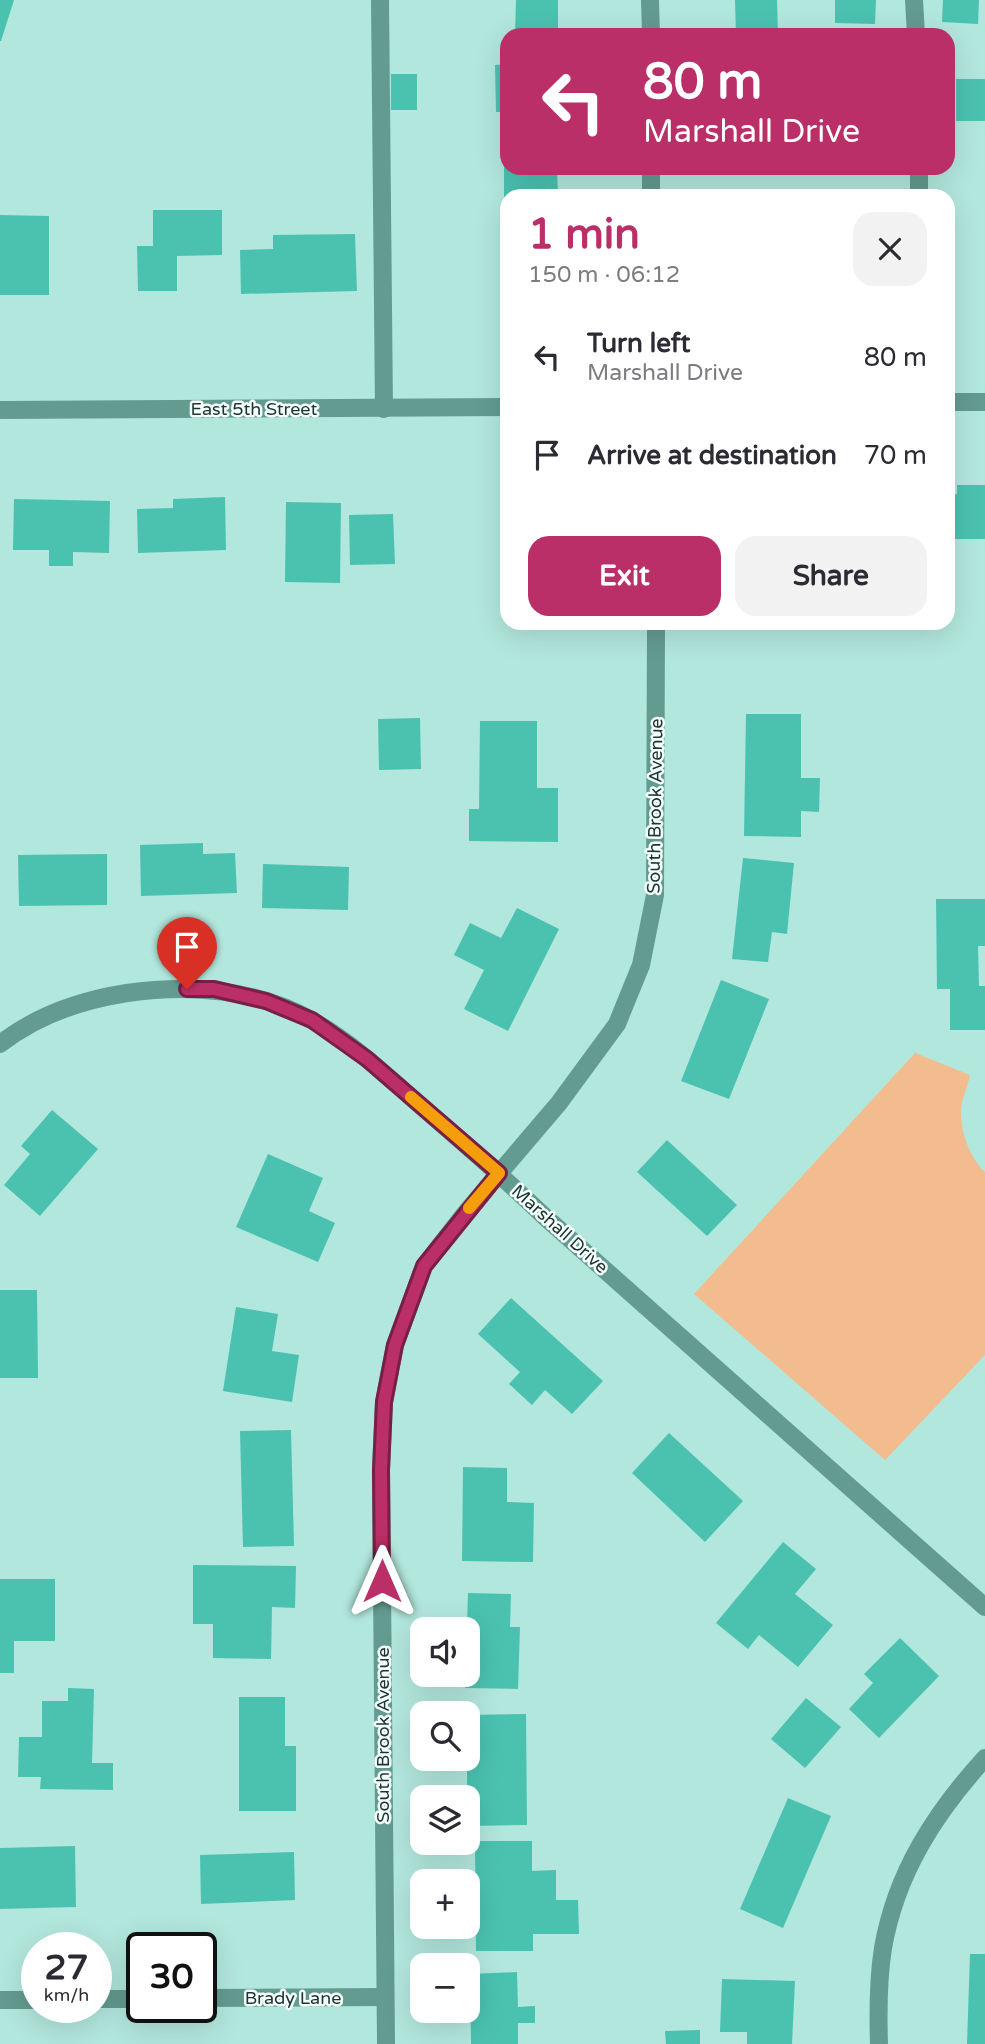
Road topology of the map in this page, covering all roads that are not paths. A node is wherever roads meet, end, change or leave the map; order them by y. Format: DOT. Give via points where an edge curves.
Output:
graph roads {
  1 [pos="380,0"];
  2 [pos="650,0"];
  3 [pos="914,0"];
  4 [pos="650,28"];
  5 [pos="916,28"];
  6 [pos="955,402"];
  7 [pos="985,402"];
  8 [pos="500,407"];
  9 [pos="384,409"];
  10 [pos="0,410"];
  11 [pos="656,630"];
  12 [pos="0,1044"];
  13 [pos="499,1173"];
  14 [pos="985,1606"];
  15 [pos="985,1758"];
  16 [pos="385,1997"];
  17 [pos="217,1998"];
  18 [pos="0,2000"];
  19 [pos="21,2000"];
  20 [pos="386,2044"];
  21 [pos="879,2044"];
  1 -- 9 [label="street"];
  2 -- 4 [label="street"];
  3 -- 5 [label="street"];
  6 -- 7 [label="street"];
  8 -- 9 [label="street, East 5th Street"];
  9 -- 10 [label="street, East 5th Street"];
  11 -- 13 [label="street, South Brook Avenue" via="655,895 640,965 617,1024 559,1103"];
  12 -- 13 [label="street, Marshall Drive" via="49,1016 92,999 161,988 214,989 266,1001 312,1020 367,1059"];
  13 -- 14 [label="street, Marshall Drive"];
  13 -- 16 [label="street, South Brook Avenue" via="424,1266 395,1345 384,1402"];
  15 -- 21 [label="street" via="953,1793 921,1843 895,1901 883,1949"];
  16 -- 17 [label="street, Brady Lane"];
  16 -- 20 [label="street, South Brook Avenue"];
  18 -- 19 [label="street"];
}
